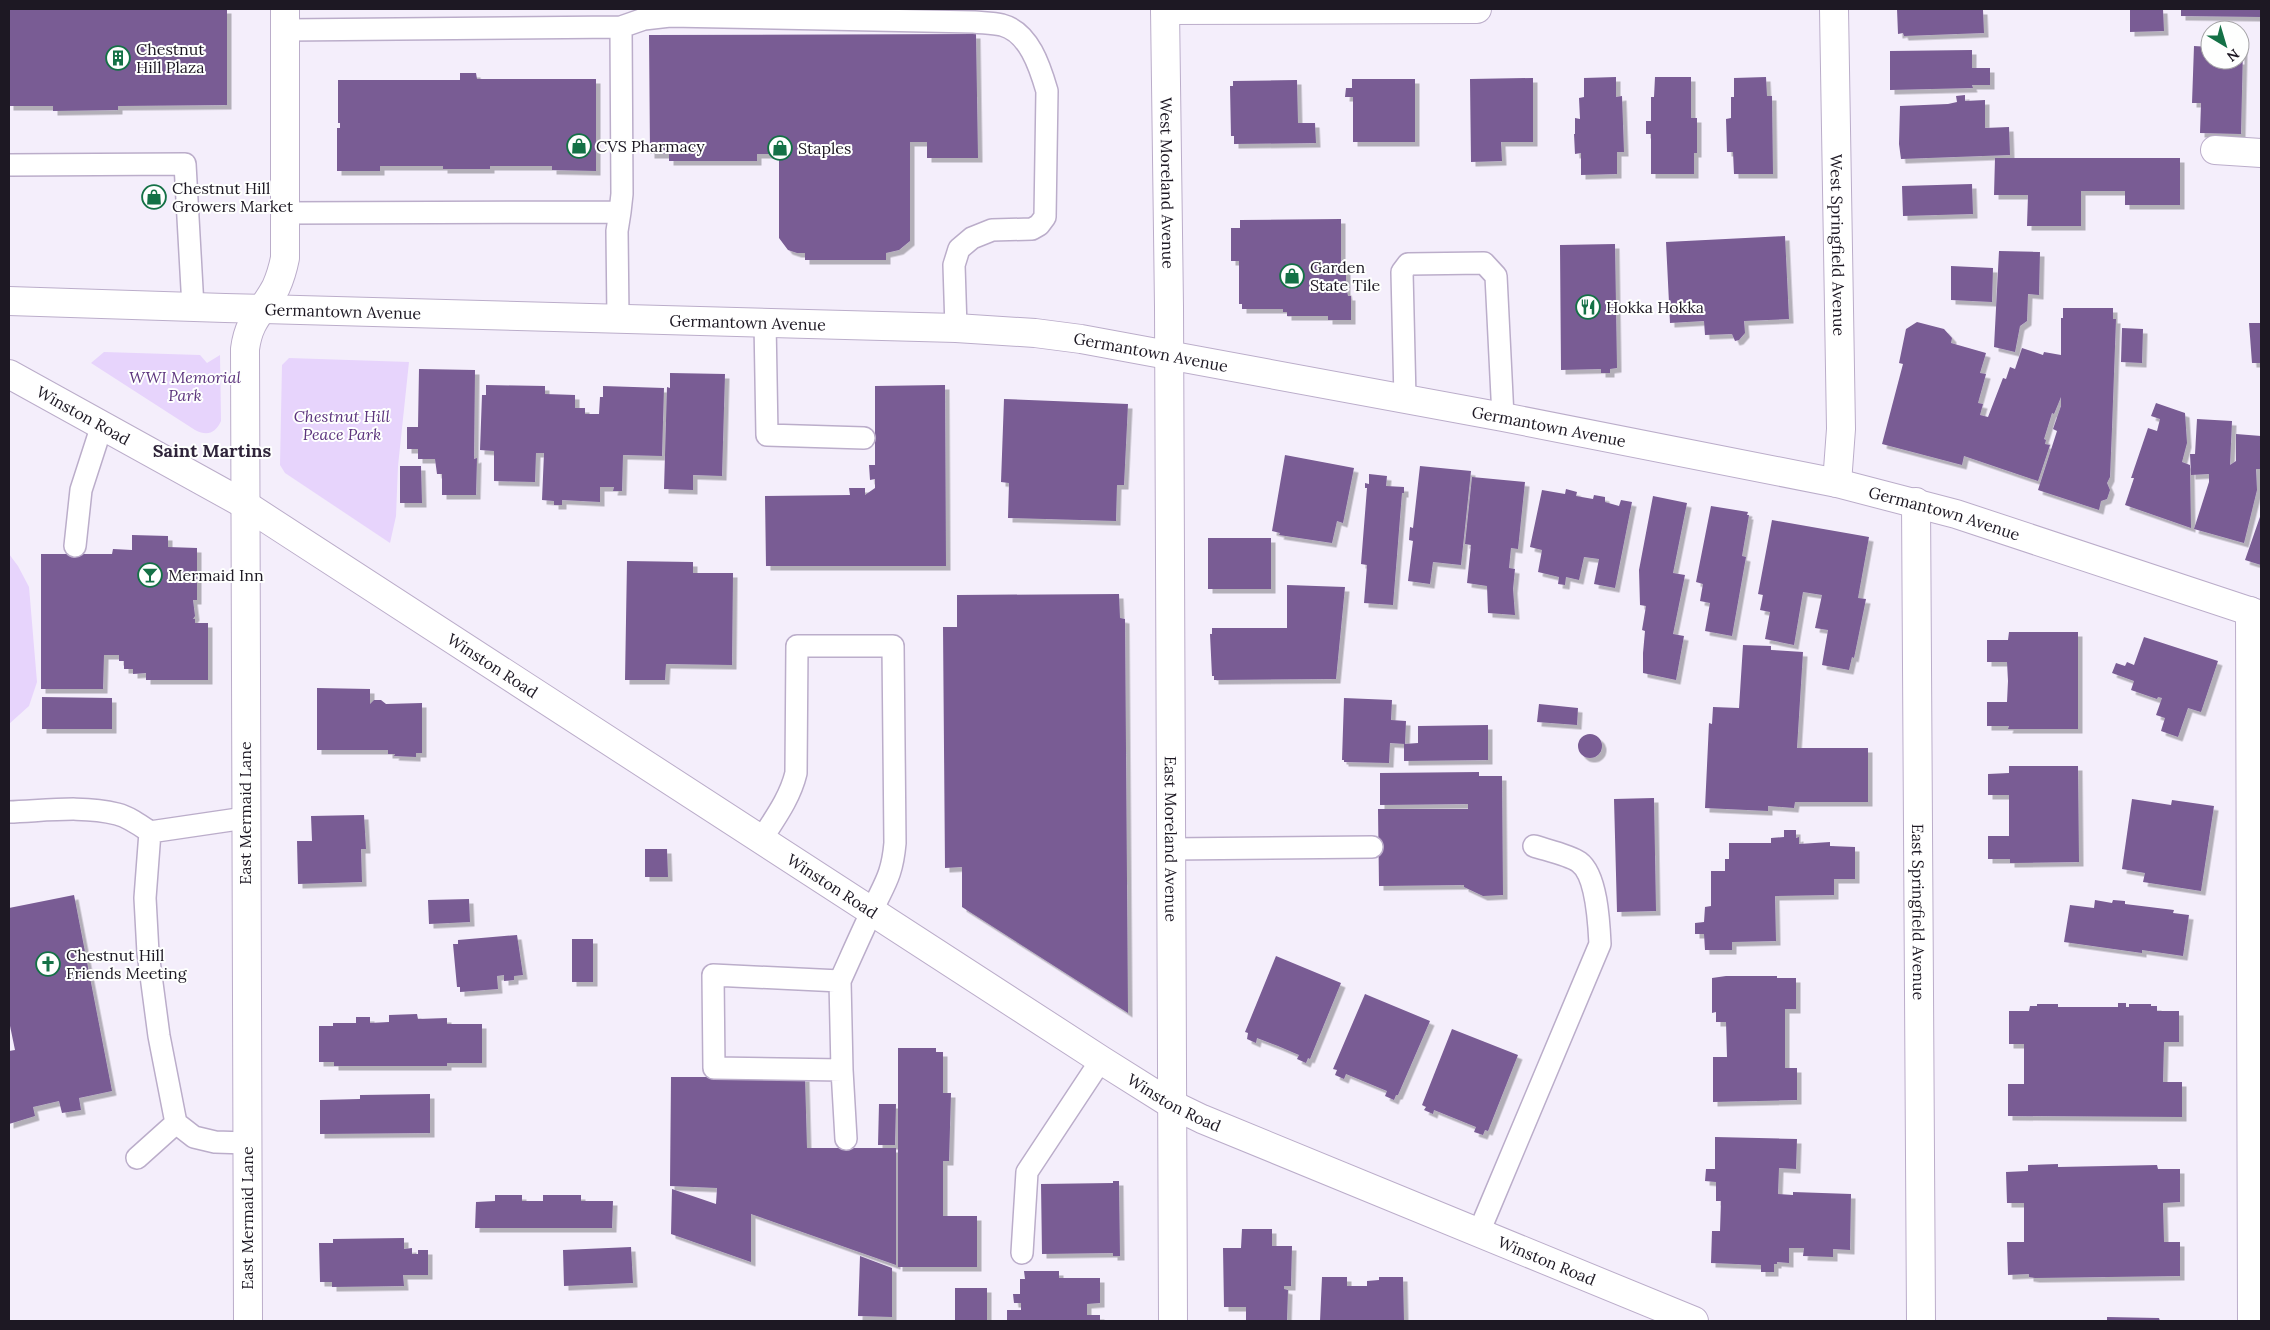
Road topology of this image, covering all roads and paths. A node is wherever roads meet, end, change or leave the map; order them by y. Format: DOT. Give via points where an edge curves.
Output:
graph roads {
  1 [pos="1477,9"];
  2 [pos="1834,9"];
  3 [pos="1165,10"];
  4 [pos="285,19"];
  5 [pos="620,27"];
  6 [pos="2216,150"];
  7 [pos="2261,153"];
  8 [pos="9,165"];
  9 [pos="620,212"];
  10 [pos="284,213"];
  11 [pos="9,301"];
  12 [pos="193,307"];
  13 [pos="260,308"];
  14 [pos="618,318"];
  15 [pos="766,322"];
  16 [pos="956,328"];
  17 [pos="1168,356"];
  18 [pos="9,374"];
  19 [pos="1404,399"];
  20 [pos="1503,417"];
  21 [pos="102,425"];
  22 [pos="864,438"];
  23 [pos="1837,483"];
  24 [pos="1916,502"];
  25 [pos="244,504"];
  26 [pos="74,546"];
  27 [pos="2256,613"];
  28 [pos="9,812"];
  29 [pos="245,818"];
  30 [pos="150,832"];
  31 [pos="761,840"];
  32 [pos="1534,846"];
  33 [pos="1372,847"];
  34 [pos="1170,849"];
  35 [pos="872,910"];
  36 [pos="840,981"];
  37 [pos="1101,1060"];
  38 [pos="842,1070"];
  39 [pos="1171,1104"];
  40 [pos="176,1123"];
  41 [pos="846,1139"];
  42 [pos="247,1143"];
  43 [pos="137,1158"];
  44 [pos="1479,1232"];
  45 [pos="1022,1253"];
  46 [pos="248,1321"];
  47 [pos="1173,1321"];
  48 [pos="1694,1321"];
  49 [pos="1921,1321"];
  50 [pos="2252,1321"];
  1 -- 3 [label="street"];
  2 -- 23 [label="street, West Springfield Avenue" via="1841,416"];
  3 -- 17 [label="street, West Moreland Avenue"];
  4 -- 5 [label="lane"];
  4 -- 10 [label="street, East Mermaid Lane"];
  5 -- 9 [label="lane"];
  5 -- 16 [label="lane" via="644,19 670,16 974,22 1003,26 1020,36 1042,72 1047,92 1045,217 1032,229 992,230 972,238 959,249 954,266"];
  6 -- 7 [label="street"];
  8 -- 12 [label="lane" via="185,164"];
  9 -- 10 [label="lane"];
  9 -- 14 [label="lane" via="617,231"];
  10 -- 13 [label="street, East Mermaid Lane" via="282,273"];
  11 -- 12 [label="street, Germantown Avenue"];
  12 -- 13 [label="street, Germantown Avenue"];
  13 -- 14 [label="street, Germantown Avenue"];
  13 -- 25 [label="street, East Mermaid Lane" via="249,328 245,349"];
  14 -- 15 [label="street, Germantown Avenue"];
  15 -- 16 [label="street, Germantown Avenue"];
  15 -- 22 [label="lane" via="767,435"];
  16 -- 17 [label="street, Germantown Avenue" via="1081,338"];
  17 -- 19 [label="street, Germantown Avenue"];
  17 -- 34 [label="street, East Moreland Avenue"];
  18 -- 21 [label="street, Winston Road"];
  19 -- 20 [label="street, Germantown Avenue"];
  19 -- 20 [label="lane" via="1402,272 1408,264 1484,263 1496,276"];
  20 -- 23 [label="street, Germantown Avenue"];
  21 -- 25 [label="street, Winston Road"];
  21 -- 26 [label="lane" via="81,490"];
  23 -- 24 [label="street, Germantown Avenue"];
  24 -- 27 [label="street, Germantown Avenue"];
  24 -- 49 [label="street, East Springfield Avenue"];
  25 -- 29 [label="street, East Mermaid Lane"];
  25 -- 31 [label="street, Winston Road"];
  27 -- 50 [label="street"];
  28 -- 30 [label="lane" via="88,810 116,814"];
  29 -- 30 [label="lane"];
  29 -- 42 [label="street, East Mermaid Lane"];
  30 -- 40 [label="lane" via="145,898 148,953 160,1046"];
  31 -- 35 [label="street, Winston Road"];
  31 -- 35 [label="lane" via="783,806 796,773 797,646 893,646 894,853 889,880"];
  32 -- 44 [label="lane" via="1580,862 1593,884 1600,944"];
  33 -- 34 [label="lane"];
  34 -- 39 [label="street, East Moreland Avenue"];
  35 -- 36 [label="lane"];
  35 -- 37 [label="street, Winston Road"];
  36 -- 38 [label="lane"];
  36 -- 38 [label="lane" via="714,975 714,1068"];
  37 -- 39 [label="street, Winston Road"];
  37 -- 45 [label="lane" via="1027,1172"];
  38 -- 41 [label="lane"];
  39 -- 44 [label="street, Winston Road"];
  39 -- 47 [label="street, East Moreland Avenue"];
  40 -- 42 [label="lane" via="194,1137 215,1142"];
  40 -- 43 [label="lane"];
  42 -- 46 [label="street, East Mermaid Lane"];
  44 -- 48 [label="street, Winston Road"];
}
